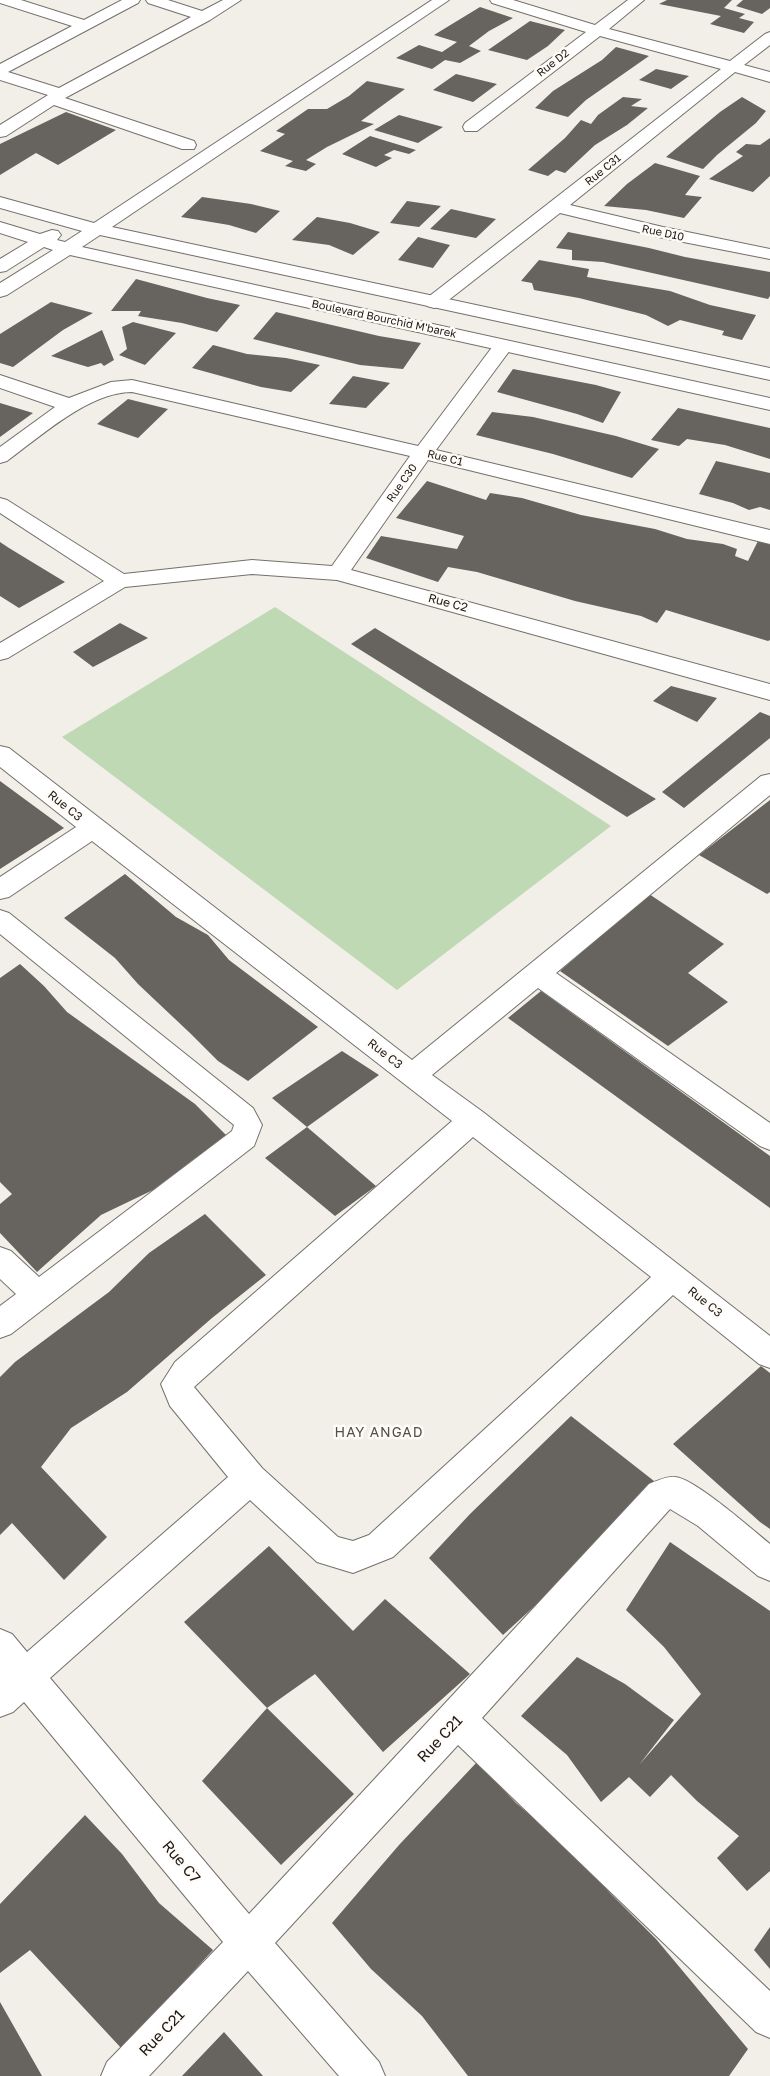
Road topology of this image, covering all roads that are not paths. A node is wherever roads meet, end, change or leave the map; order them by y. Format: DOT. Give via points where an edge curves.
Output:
graph roads {
  1 [pos="133,0"];
  2 [pos="153,0"];
  3 [pos="234,0"];
  4 [pos="442,0"];
  5 [pos="497,0"];
  6 [pos="637,0"];
  7 [pos="5,3"];
  8 [pos="205,17"];
  9 [pos="85,25"];
  10 [pos="596,30"];
  11 [pos="770,37"];
  12 [pos="732,66"];
  13 [pos="0,70"];
  14 [pos="306,71"];
  15 [pos="0,75"];
  16 [pos="770,78"];
  17 [pos="276,91"];
  18 [pos="57,96"];
  19 [pos="471,126"];
  20 [pos="2,128"];
  21 [pos="204,135"];
  22 [pos="188,145"];
  23 [pos="172,155"];
  24 [pos="0,202"];
  25 [pos="557,207"];
  26 [pos="84,213"];
  27 [pos="69,223"];
  28 [pos="0,227"];
  29 [pos="96,228"];
  30 [pos="42,241"];
  31 [pos="67,249"];
  32 [pos="770,254"];
  33 [pos="0,267"];
  34 [pos="0,291"];
  35 [pos="434,302"];
  36 [pos="464,308"];
  37 [pos="447,333"];
  38 [pos="503,346"];
  39 [pos="770,374"];
  40 [pos="0,382"];
  41 [pos="770,404"];
  42 [pos="70,405"];
  43 [pos="423,453"];
  44 [pos="0,457"];
  45 [pos="0,504"];
  46 [pos="770,537"];
  47 [pos="338,573"];
  48 [pos="120,581"];
  49 [pos="0,653"];
  50 [pos="770,692"];
  51 [pos="0,754"];
  52 [pos="770,782"];
  53 [pos="93,828"];
  54 [pos="0,890"];
  55 [pos="7,936"];
  56 [pos="537,974"];
  57 [pos="413,1075"];
  58 [pos="473,1120"];
  59 [pos="770,1138"];
  60 [pos="0,1260"];
  61 [pos="673,1276"];
  62 [pos="37,1295"];
  63 [pos="0,1324"];
  64 [pos="770,1354"];
  65 [pos="250,1479"];
  66 [pos="770,1565"];
  67 [pos="0,1646"];
  68 [pos="13,1688"];
  69 [pos="458,1720"];
  70 [pos="249,1943"];
  71 [pos="770,2018"];
  72 [pos="121,2076"];
  73 [pos="365,2076"];
  1 -- 9 [label="street"];
  2 -- 8 [label="street"];
  3 -- 8 [label="street"];
  4 -- 29 [label="street"];
  5 -- 10 [label="street"];
  6 -- 10 [label="street, Rue D2"];
  7 -- 9 [label="street"];
  8 -- 18 [label="street"];
  9 -- 13 [label="street"];
  10 -- 12 [label="street"];
  10 -- 19 [label="street, Rue D2"];
  11 -- 12 [label="street, Rue C31"];
  12 -- 16 [label="street"];
  12 -- 25 [label="street, Rue C31"];
  14 -- 17 [label="street"];
  15 -- 18 [label="street"];
  18 -- 20 [label="street"];
  18 -- 22 [label="street"];
  21 -- 22 [label="street"];
  22 -- 23 [label="street"];
  24 -- 27 [label="street"];
  25 -- 32 [label="street, Rue D10" via="631,226"];
  25 -- 35 [label="street, Rue C31"];
  26 -- 27 [label="street"];
  27 -- 29 [label="street"];
  27 -- 30 [label="street"];
  28 -- 30 [label="street, Boulevard Bourchid M'barek"];
  29 -- 31 [label="street"];
  29 -- 35 [label="street"];
  30 -- 31 [label="street, Boulevard Bourchid M'barek"];
  30 -- 33 [label="street"];
  31 -- 34 [label="street"];
  31 -- 37 [label="street, Boulevard Bourchid M'barek"];
  35 -- 36 [label="street"];
  36 -- 37 [label="street"];
  36 -- 39 [label="street"];
  37 -- 38 [label="street, Boulevard Bourchid M'barek"];
  38 -- 41 [label="street, Boulevard Bourchid M'barek"];
  38 -- 43 [label="street, Rue C30"];
  40 -- 42 [label="street"];
  42 -- 43 [label="street, Rue C1" via="118,386 148,388"];
  42 -- 44 [label="street"];
  43 -- 46 [label="street, Rue C1"];
  43 -- 47 [label="street, Rue C30"];
  45 -- 48 [label="street"];
  47 -- 48 [label="street, Rue C2" via="252,567"];
  47 -- 50 [label="street, Rue C2"];
  48 -- 49 [label="street"];
  51 -- 53 [label="street, Rue C3"];
  52 -- 56 [label="street"];
  53 -- 54 [label="street"];
  53 -- 57 [label="street, Rue C3"];
  55 -- 62 [label="street" via="243,1116 248,1125 244,1138"];
  56 -- 57 [label="street"];
  56 -- 59 [label="street"];
  57 -- 58 [label="street, Rue C3"];
  58 -- 61 [label="street, Rue C3"];
  58 -- 65 [label="street" via="186,1372 177,1384 181,1396"];
  60 -- 62 [label="street"];
  61 -- 64 [label="street, Rue C3"];
  61 -- 65 [label="street" via="381,1546 353,1556 329,1551"];
  62 -- 63 [label="street"];
  65 -- 68 [label="street"];
  66 -- 69 [label="street, Rue C21" via="676,1492 661,1495"];
  67 -- 68 [label="street, Rue C7"];
  68 -- 70 [label="street, Rue C7"];
  69 -- 70 [label="street, Rue C21"];
  69 -- 71 [label="street"];
  70 -- 72 [label="street, Rue C21"];
  70 -- 73 [label="street, Rue C7"];
}
